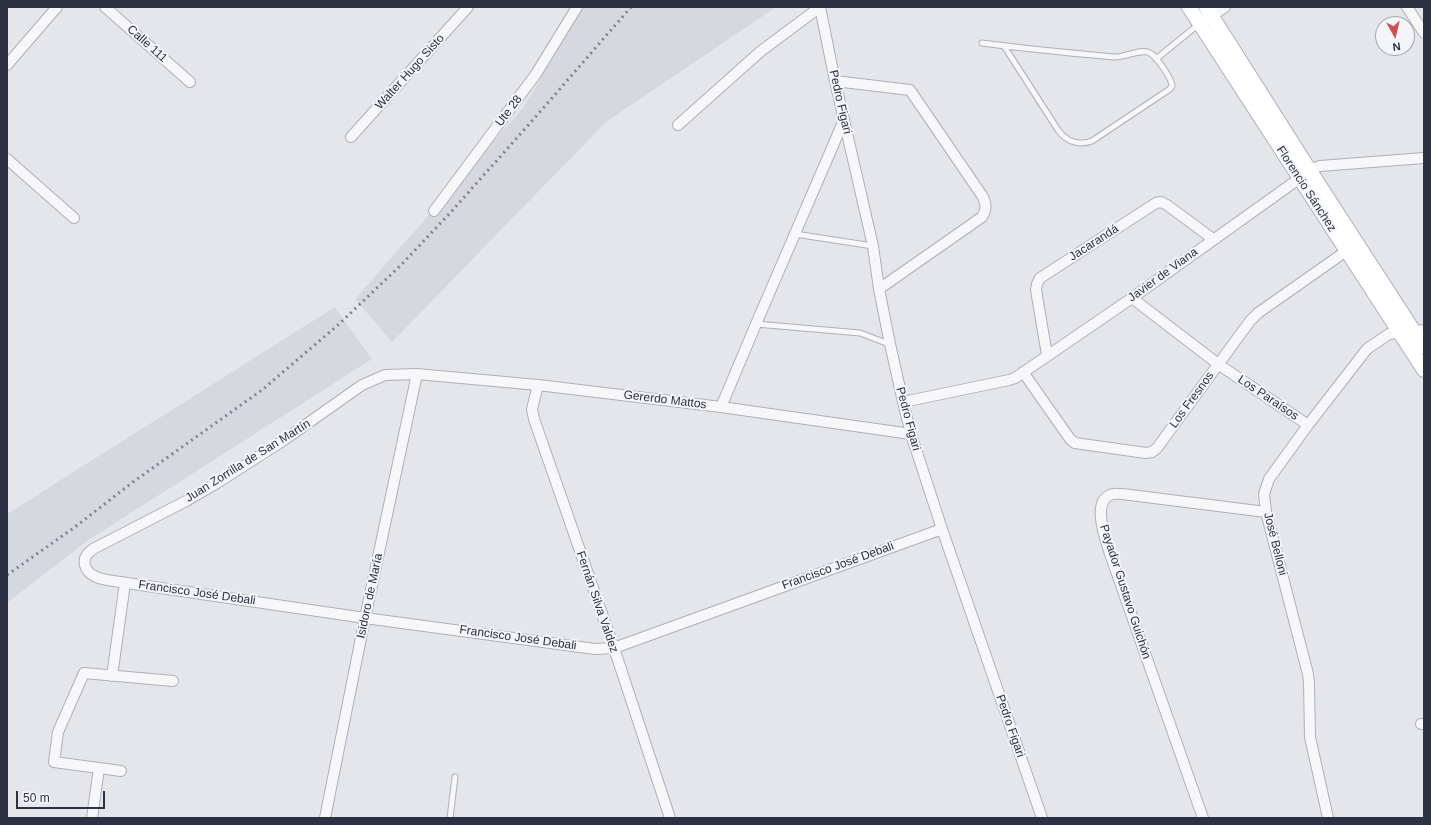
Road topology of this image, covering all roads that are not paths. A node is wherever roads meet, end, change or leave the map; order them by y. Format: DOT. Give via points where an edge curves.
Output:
graph roads {
  1 [pos="57,7"];
  2 [pos="105,7"];
  3 [pos="468,7"];
  4 [pos="577,7"];
  5 [pos="820,7"];
  6 [pos="1189,7"];
  7 [pos="1225,7"];
  8 [pos="1407,7"];
  9 [pos="1206,16"];
  10 [pos="1424,34"];
  11 [pos="982,43"];
  12 [pos="1004,46"];
  13 [pos="1156,59"];
  14 [pos="7,65"];
  15 [pos="190,82"];
  16 [pos="835,82"];
  17 [pos="844,120"];
  18 [pos="678,125"];
  19 [pos="351,137"];
  20 [pos="1424,158"];
  21 [pos="7,159"];
  22 [pos="1304,175"];
  23 [pos="434,210"];
  24 [pos="74,218"];
  25 [pos="794,234"];
  26 [pos="1213,239"];
  27 [pos="873,246"];
  28 [pos="1352,247"];
  29 [pos="879,289"];
  30 [pos="1132,298"];
  31 [pos="756,324"];
  32 [pos="1419,330"];
  33 [pos="1399,332"];
  34 [pos="890,344"];
  35 [pos="1424,347"];
  36 [pos="1047,356"];
  37 [pos="1218,364"];
  38 [pos="1424,370"];
  39 [pos="1023,372"];
  40 [pos="417,374"];
  41 [pos="538,385"];
  42 [pos="903,402"];
  43 [pos="722,407"];
  44 [pos="1308,425"];
  45 [pos="912,434"];
  46 [pos="1266,512"];
  47 [pos="942,529"];
  48 [pos="84,562"];
  49 [pos="125,583"];
  50 [pos="365,618"];
  51 [pos="614,648"];
  52 [pos="112,676"];
  53 [pos="173,682"];
  54 [pos="99,768"];
  55 [pos="121,771"];
  56 [pos="455,777"];
  57 [pos="92,818"];
  58 [pos="325,818"];
  59 [pos="450,818"];
  60 [pos="670,818"];
  61 [pos="1042,818"];
  62 [pos="1203,818"];
  63 [pos="1328,818"];
  1 -- 14 [label="street"];
  2 -- 15 [label="street, Calle 111"];
  3 -- 19 [label="street, Walter Hugo Sisto"];
  4 -- 23 [label="street, Ute 28" via="536,74"];
  5 -- 16 [label="street, Pedro Figari"];
  5 -- 18 [label="street" via="761,51"];
  6 -- 9 [label="street, Florencio Sánchez"];
  7 -- 9 [label="street"];
  8 -- 10 [label="street"];
  9 -- 13 [label="lane"];
  9 -- 22 [label="street, Florencio Sánchez"];
  11 -- 12 [label="lane"];
  12 -- 13 [label="lane" via="1117,57 1144,52 1150,53"];
  12 -- 13 [label="lane" via="1058,130 1065,138 1078,143 1092,141 1170,89 1170,80"];
  16 -- 17 [label="street, Pedro Figari"];
  16 -- 29 [label="street" via="910,90 986,203 982,217"];
  17 -- 25 [label="street"];
  17 -- 27 [label="street, Pedro Figari"];
  20 -- 22 [label="street, Javier de Viana" via="1320,166"];
  21 -- 24 [label="street"];
  22 -- 26 [label="street, Javier de Viana"];
  22 -- 28 [label="street, Florencio Sánchez"];
  25 -- 27 [label="lane"];
  25 -- 31 [label="street"];
  26 -- 30 [label="street, Javier de Viana"];
  26 -- 36 [label="street, Jacarandá" via="1160,202 1040,278 1036,290"];
  27 -- 29 [label="street, Pedro Figari"];
  28 -- 32 [label="street, Florencio Sánchez"];
  28 -- 33 [label="street, Florencio Sánchez"];
  28 -- 37 [label="street, Los Fresnos" via="1258,313"];
  29 -- 34 [label="street, Pedro Figari"];
  30 -- 36 [label="street, Javier de Viana"];
  30 -- 37 [label="street, Los Paraísos"];
  31 -- 34 [label="lane" via="860,333"];
  31 -- 43 [label="street"];
  32 -- 33 [label="street, José Belloni"];
  32 -- 35 [label="street, Florencio Sánchez"];
  33 -- 38 [label="street, Florencio Sánchez"];
  33 -- 44 [label="street, José Belloni" via="1389,334 1367,349"];
  34 -- 42 [label="street, Pedro Figari"];
  36 -- 39 [label="street, Javier de Viana"];
  37 -- 39 [label="street, Los Fresnos" via="1157,448 1146,453 1074,442"];
  37 -- 44 [label="street, Los Paraísos"];
  39 -- 42 [label="street, Javier de Viana" via="1009,380"];
  40 -- 41 [label="street, Gererdo Mattos"];
  40 -- 48 [label="street, Juan Zorrilla de San Martín" via="385,375 362,385 217,483 94,549"];
  40 -- 50 [label="street, Isidoro de María"];
  41 -- 43 [label="street, Gererdo Mattos"];
  41 -- 51 [label="street, Fernán Silva Valdez" via="532,409 534,419"];
  42 -- 45 [label="street, Pedro Figari"];
  43 -- 45 [label="street, Gererdo Mattos"];
  44 -- 46 [label="street, José Belloni" via="1269,478 1264,494"];
  45 -- 47 [label="street, Pedro Figari"];
  46 -- 62 [label="street, Payador Gustavo Guichón" via="1122,494 1108,495 1102,505 1101,522 1109,551"];
  46 -- 63 [label="street, José Belloni" via="1310,683 1310,737"];
  47 -- 51 [label="street, Francisco José Debali"];
  47 -- 61 [label="street, Pedro Figari"];
  48 -- 49 [label="street, Francisco José Debali" via="86,569 96,577"];
  49 -- 50 [label="street, Francisco José Debali"];
  49 -- 52 [label="street"];
  50 -- 51 [label="street, Francisco José Debali" via="594,649"];
  50 -- 58 [label="street, Isidoro de María"];
  51 -- 60 [label="street, Fernán Silva Valdez"];
  52 -- 53 [label="street"];
  52 -- 54 [label="street" via="84,673 58,732 54,762"];
  54 -- 55 [label="street"];
  54 -- 57 [label="street"];
  56 -- 59 [label="lane"];
}
